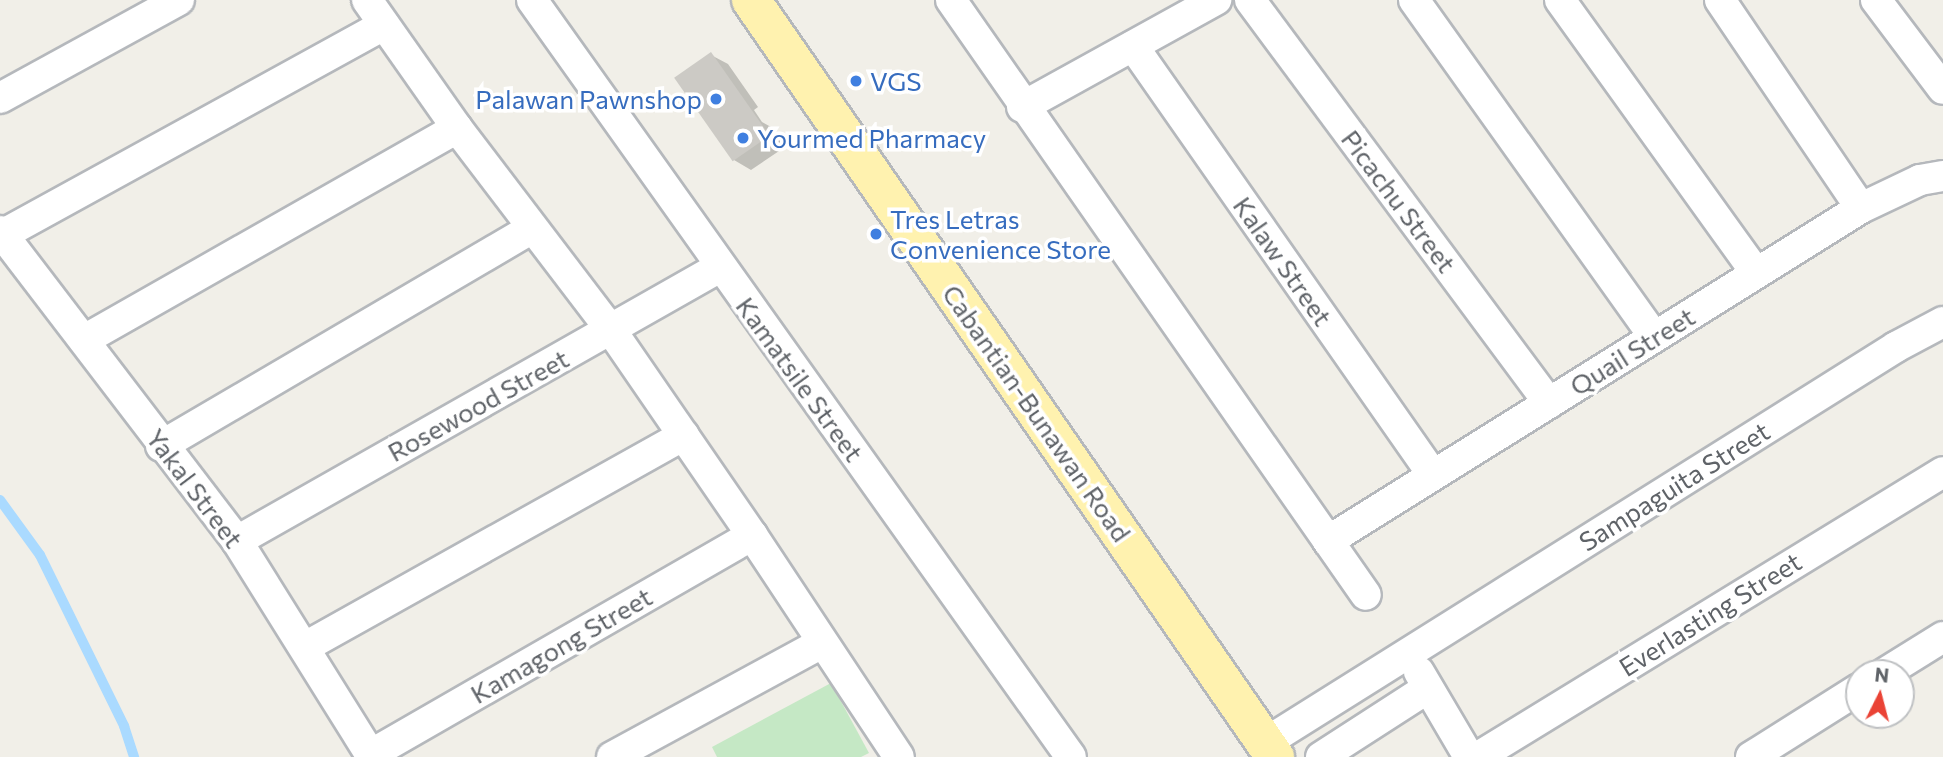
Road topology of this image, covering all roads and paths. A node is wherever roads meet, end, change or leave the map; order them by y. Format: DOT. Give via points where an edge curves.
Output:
graph roads {
  1 [pos="179,0"];
  2 [pos="367,0"];
  3 [pos="532,0"];
  4 [pos="751,0"];
  5 [pos="951,0"];
  6 [pos="1216,0"];
  7 [pos="1250,0"];
  8 [pos="1414,0"];
  9 [pos="1560,0"];
  10 [pos="1720,0"];
  11 [pos="1876,0"];
  12 [pos="384,26"];
  13 [pos="1133,46"];
  14 [pos="1943,89"];
  15 [pos="0,98"];
  16 [pos="1022,107"];
  17 [pos="457,128"];
  18 [pos="1943,176"];
  19 [pos="1861,208"];
  20 [pos="532,228"];
  21 [pos="1,233"];
  22 [pos="720,267"];
  23 [pos="1756,273"];
  24 [pos="1943,322"];
  25 [pos="611,330"];
  26 [pos="1654,337"];
  27 [pos="84,340"];
  28 [pos="1549,403"];
  29 [pos="684,435"];
  30 [pos="162,446"];
  31 [pos="1943,472"];
  32 [pos="1433,475"];
  33 [pos="752,535"];
  34 [pos="237,541"];
  35 [pos="1328,541"];
  36 [pos="1366,595"];
  37 [pos="1943,637"];
  38 [pos="822,643"];
  39 [pos="305,647"];
  40 [pos="1408,654"];
  41 [pos="1908,659"];
  42 [pos="1428,688"];
  43 [pos="1845,698"];
  44 [pos="1270,750"];
  45 [pos="371,756"];
  46 [pos="612,757"];
  47 [pos="898,757"];
  48 [pos="1071,757"];
  49 [pos="1321,757"];
  50 [pos="1469,757"];
  51 [pos="1478,757"];
  52 [pos="1751,757"];
  1 -- 15 [label="street"];
  2 -- 12 [label="street"];
  3 -- 22 [label="street, Kamatsile Street"];
  4 -- 44 [label="main road, Cabantian-Bunawan Road"];
  5 -- 16 [label="street"];
  6 -- 13 [label="street"];
  7 -- 28 [label="street, Picachu Street"];
  8 -- 26 [label="street"];
  9 -- 23 [label="street"];
  10 -- 19 [label="street"];
  11 -- 14 [label="street"];
  12 -- 17 [label="street"];
  12 -- 21 [label="street"];
  13 -- 16 [label="street"];
  13 -- 32 [label="street, Kalaw Street"];
  16 -- 35 [label="street"];
  17 -- 20 [label="street"];
  17 -- 27 [label="street"];
  18 -- 19 [label="street, Quail Street" via="1920,180"];
  19 -- 23 [label="street, Quail Street"];
  20 -- 25 [label="street"];
  20 -- 30 [label="street"];
  21 -- 27 [label="street, Yakal Street"];
  22 -- 25 [label="street, Rosewood Street"];
  22 -- 48 [label="street, Kamatsile Street"];
  23 -- 26 [label="street, Quail Street"];
  24 -- 40 [label="street, Sampaguita Street" via="1896,347"];
  25 -- 29 [label="street"];
  25 -- 34 [label="street, Rosewood Street"];
  26 -- 28 [label="street, Quail Street"];
  27 -- 30 [label="street, Yakal Street"];
  28 -- 32 [label="street, Quail Street"];
  29 -- 33 [label="street"];
  29 -- 39 [label="street"];
  30 -- 34 [label="street, Yakal Street"];
  31 -- 51 [label="street, Everlasting Street"];
  32 -- 35 [label="street, Quail Street"];
  33 -- 38 [label="street"];
  33 -- 45 [label="street, Kamagong Street"];
  34 -- 39 [label="street, Yakal Street"];
  35 -- 36 [label="street"];
  37 -- 41 [label="street"];
  38 -- 46 [label="street"];
  38 -- 47 [label="street"];
  39 -- 45 [label="street, Yakal Street"];
  40 -- 42 [label="street"];
  40 -- 44 [label="street, Sampaguita Street"];
  42 -- 49 [label="street"];
  42 -- 50 [label="street"];
  43 -- 52 [label="street"];
}
